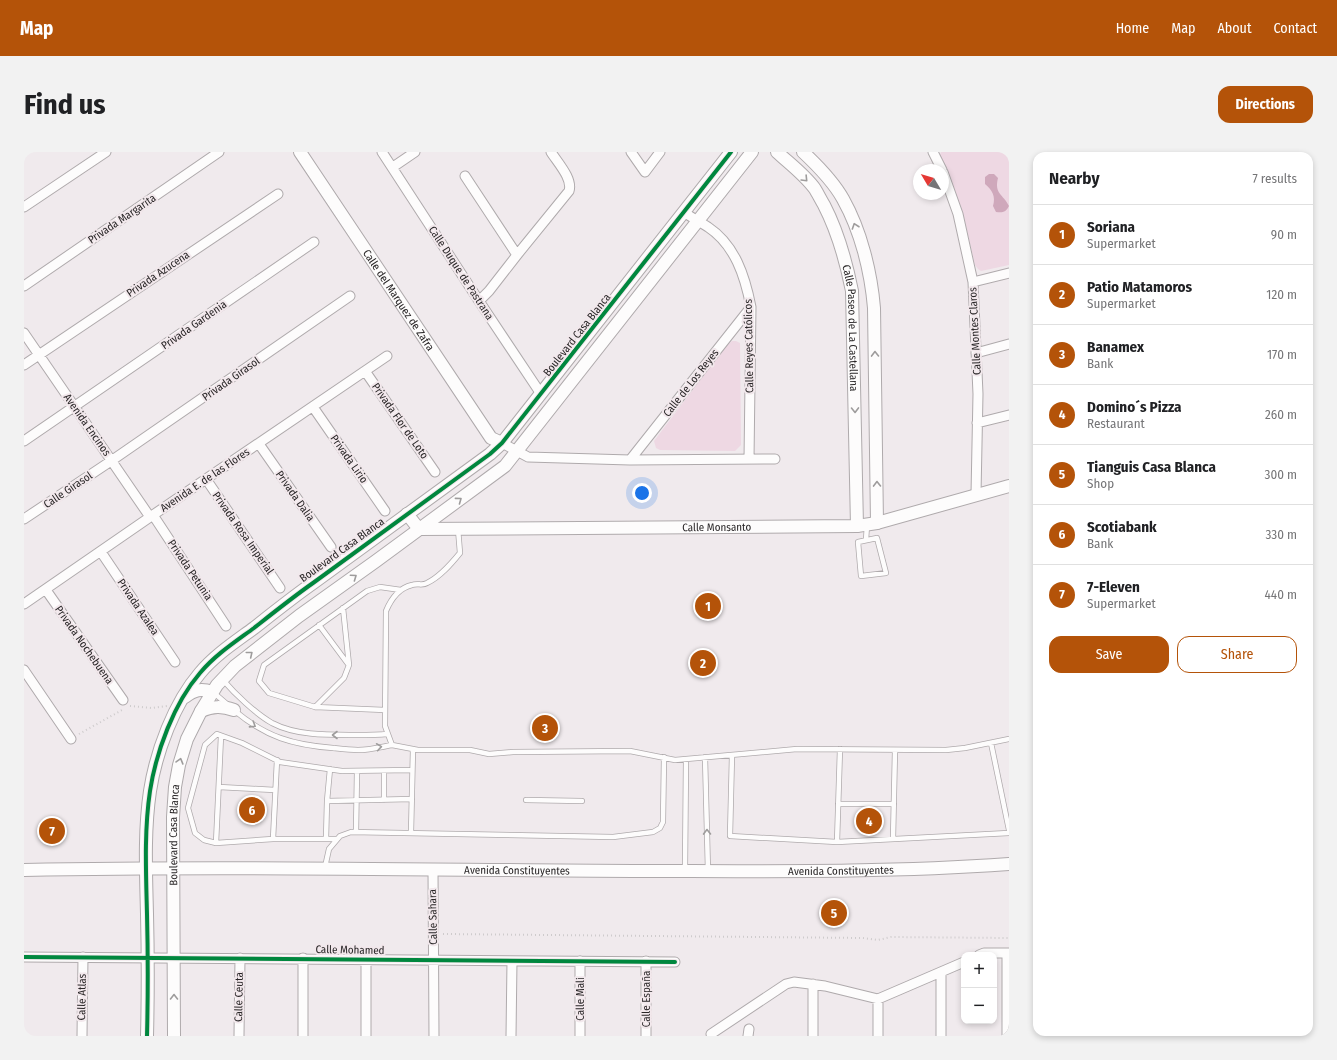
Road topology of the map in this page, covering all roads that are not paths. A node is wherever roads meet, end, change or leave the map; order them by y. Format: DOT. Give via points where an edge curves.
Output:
graph roads {
  1 [pos="106,152"];
  2 [pos="219,152"];
  3 [pos="300,152"];
  4 [pos="382,152"];
  5 [pos="415,152"];
  6 [pos="551,152"];
  7 [pos="631,152"];
  8 [pos="660,152"];
  9 [pos="731,152"];
  10 [pos="752,152"];
  11 [pos="777,152"];
  12 [pos="803,152"];
  13 [pos="933,152"];
  14 [pos="939,164"];
  15 [pos="393,167"];
  16 [pos="465,176"];
  17 [pos="949,188"];
  18 [pos="278,194"];
  19 [pos="24,207"];
  20 [pos="684,212"];
  21 [pos="698,221"];
  22 [pos="314,242"];
  23 [pos="517,255"];
  24 [pos="1009,273"];
  25 [pos="972,282"];
  26 [pos="24,286"];
  27 [pos="350,296"];
  28 [pos="478,300"];
  29 [pos="751,307"];
  30 [pos="24,333"];
  31 [pos="1009,344"];
  32 [pos="976,353"];
  33 [pos="39,355"];
  34 [pos="387,356"];
  35 [pos="564,364"];
  36 [pos="24,365"];
  37 [pos="365,371"];
  38 [pos="577,375"];
  39 [pos="541,394"];
  40 [pos="313,407"];
  41 [pos="74,408"];
  42 [pos="1009,415"];
  43 [pos="977,423"];
  44 [pos="24,441"];
  45 [pos="502,443"];
  46 [pos="259,444"];
  47 [pos="518,452"];
  48 [pos="749,459"];
  49 [pos="775,459"];
  50 [pos="630,460"];
  51 [pos="111,461"];
  52 [pos="434,472"];
  53 [pos="206,479"];
  54 [pos="1009,486"];
  55 [pos="976,494"];
  56 [pos="385,511"];
  57 [pos="407,514"];
  58 [pos="151,516"];
  59 [pos="24,519"];
  60 [pos="867,524"];
  61 [pos="419,529"];
  62 [pos="458,529"];
  63 [pos="866,540"];
  64 [pos="331,548"];
  65 [pos="101,552"];
  66 [pos="280,588"];
  67 [pos="46,590"];
  68 [pos="401,590"];
  69 [pos="24,604"];
  70 [pos="344,608"];
  71 [pos="319,625"];
  72 [pos="226,626"];
  73 [pos="212,660"];
  74 [pos="175,662"];
  75 [pos="349,665"];
  76 [pos="24,670"];
  77 [pos="222,679"];
  78 [pos="212,692"];
  79 [pos="122,700"];
  80 [pos="181,702"];
  81 [pos="316,707"];
  82 [pos="234,710"];
  83 [pos="385,710"];
  84 [pos="201,711"];
  85 [pos="387,734"];
  86 [pos="221,736"];
  87 [pos="71,739"];
  88 [pos="1009,739"];
  89 [pos="991,743"];
  90 [pos="392,745"];
  91 [pos="413,749"];
  92 [pos="840,750"];
  93 [pos="895,750"];
  94 [pos="732,755"];
  95 [pos="664,757"];
  96 [pos="705,757"];
  97 [pos="686,759"];
  98 [pos="277,760"];
  99 [pos="330,769"];
  100 [pos="412,770"];
  101 [pos="356,771"];
  102 [pos="384,771"];
  103 [pos="219,787"];
  104 [pos="275,790"];
  105 [pos="412,799"];
  106 [pos="327,800"];
  107 [pos="356,800"];
  108 [pos="384,800"];
  109 [pos="526,800"];
  110 [pos="582,801"];
  111 [pos="838,804"];
  112 [pos="894,804"];
  113 [pos="1009,831"];
  114 [pos="356,832"];
  115 [pos="411,833"];
  116 [pos="273,839"];
  117 [pos="326,839"];
  118 [pos="337,839"];
  119 [pos="893,839"];
  120 [pos="837,842"];
  121 [pos="216,843"];
  122 [pos="1009,864"];
  123 [pos="146,869"];
  124 [pos="173,869"];
  125 [pos="325,869"];
  126 [pos="24,870"];
  127 [pos="432,870"];
  128 [pos="685,871"];
  129 [pos="708,871"];
  130 [pos="997,953"];
  131 [pos="1008,953"];
  132 [pos="24,957"];
  133 [pos="83,957"];
  134 [pos="174,957"];
  135 [pos="148,958"];
  136 [pos="240,958"];
  137 [pos="303,958"];
  138 [pos="366,959"];
  139 [pos="434,960"];
  140 [pos="512,961"];
  141 [pos="580,961"];
  142 [pos="646,961"];
  143 [pos="675,962"];
  144 [pos="961,963"];
  145 [pos="941,972"];
  146 [pos="813,984"];
  147 [pos="878,999"];
  148 [pos="711,1034"];
  149 [pos="82,1036"];
  150 [pos="148,1036"];
  151 [pos="174,1036"];
  152 [pos="239,1036"];
  153 [pos="303,1036"];
  154 [pos="366,1036"];
  155 [pos="434,1036"];
  156 [pos="511,1036"];
  157 [pos="580,1036"];
  158 [pos="646,1036"];
  159 [pos="813,1036"];
  160 [pos="878,1036"];
  161 [pos="941,1036"];
  162 [pos="1007,1036"];
  1 -- 19 [label="street"];
  2 -- 26 [label="street, Privada Margarita"];
  3 -- 45 [label="street, Calle del Marquez de Zafra" via="491,438"];
  4 -- 15 [label="street, Calle Duque de Pastrana"];
  5 -- 15 [label="street"];
  6 -- 23 [label="street" via="571,186 569,192"];
  7 -- 8 [label="street" via="644,172"];
  9 -- 20 [label="street, Boulevard Casa Blanca"];
  10 -- 21 [label="street, Boulevard Casa Blanca"];
  11 -- 60 [label="street, Calle Paseo de La Castellana, one-way" via="816,191 844,255 852,291"];
  60 -- 12 [label="street, Calle Paseo de La Castellana, one-way" via="874,316 872,284 854,222 843,199 826,174"];
  13 -- 14 [label="street, Calle Montes Claros"];
  15 -- 28 [label="street, Calle Duque de Pastrana"];
  16 -- 23 [label="street"];
  17 -- 25 [label="street, Calle Montes Claros" via="958,214"];
  18 -- 33 [label="street, Privada Azucena"];
  20 -- 21 [label="street, Calle Reyes Católicos"];
  20 -- 35 [label="street, Boulevard Casa Blanca"];
  21 -- 29 [label="street, Calle Reyes Católicos" via="719,236 737,260 742,269"];
  21 -- 38 [label="street, Boulevard Casa Blanca"];
  22 -- 41 [label="street, Privada Gardenia"];
  23 -- 28 [label="street" via="489,291"];
  24 -- 25 [label="street"];
  25 -- 32 [label="street, Calle Montes Claros"];
  27 -- 51 [label="street, Privada Girasol"];
  28 -- 39 [label="street, Calle Duque de Pastrana"];
  29 -- 48 [label="street, Calle Reyes Católicos"];
  29 -- 50 [label="street, Calle de Los Reyes"];
  30 -- 33 [label="street, Avenida Encinos"];
  31 -- 32 [label="street"];
  32 -- 43 [label="street, Calle Montes Claros"];
  33 -- 36 [label="street, Privada Azucena"];
  33 -- 41 [label="street, Avenida Encinos"];
  34 -- 37 [label="street, Avenida E. de las Flores"];
  35 -- 38 [label="street"];
  35 -- 39 [label="street, Boulevard Casa Blanca"];
  37 -- 40 [label="street, Avenida E. de las Flores"];
  37 -- 52 [label="street, Privada Flor de Loto"];
  38 -- 47 [label="street, Boulevard Casa Blanca"];
  39 -- 45 [label="street, Boulevard Casa Blanca"];
  40 -- 46 [label="street, Avenida E. de las Flores"];
  40 -- 56 [label="street, Privada Lirio"];
  41 -- 44 [label="street, Privada Gardenia"];
  41 -- 51 [label="street, Avenida Encinos"];
  42 -- 43 [label="street"];
  43 -- 55 [label="street, Calle Montes Claros"];
  45 -- 47 [label="street"];
  45 -- 57 [label="street, Boulevard Casa Blanca"];
  46 -- 53 [label="street, Avenida E. de las Flores"];
  46 -- 64 [label="street, Privada Dalia"];
  47 -- 50 [label="street" via="528,457"];
  61 -- 47 [label="street, Boulevard Casa Blanca, one-way" via="506,466"];
  48 -- 49 [label="street"];
  48 -- 50 [label="street"];
  51 -- 58 [label="street, Avenida Encinos"];
  51 -- 59 [label="street, Calle Girasol"];
  53 -- 58 [label="street, Avenida E. de las Flores"];
  53 -- 66 [label="street, Privada Rosa Imperial"];
  54 -- 55 [label="street, Calle Monsanto"];
  55 -- 60 [label="street, Calle Monsanto"];
  57 -- 61 [label="street"];
  57 -- 73 [label="street, Boulevard Casa Blanca"];
  58 -- 65 [label="street, Avenida E. de las Flores"];
  58 -- 72 [label="street, Privada Petunia"];
  60 -- 62 [label="street, Calle Monsanto"];
  60 -- 63 [label="lane"];
  61 -- 62 [label="street, Calle Monsanto"];
  77 -- 61 [label="street, Boulevard Casa Blanca, one-way" via="247,655 298,616"];
  62 -- 68 [label="lane" via="460,553 449,566 426,584 412,584"];
  63 -- 63 [label="lane" via="877,538 886,573 860,576 858,542"];
  65 -- 67 [label="street, Avenida E. de las Flores"];
  65 -- 74 [label="street, Privada Azalea"];
  67 -- 69 [label="street, Avenida E. de las Flores"];
  67 -- 79 [label="street, Privada Nochebuena"];
  68 -- 70 [label="lane" via="380,587 367,591"];
  68 -- 83 [label="lane" via="386,610"];
  70 -- 71 [label="lane"];
  70 -- 75 [label="lane"];
  71 -- 75 [label="lane"];
  71 -- 81 [label="lane" via="264,664 259,680 269,693"];
  73 -- 77 [label="street"];
  73 -- 80 [label="street, Boulevard Casa Blanca" via="196,678"];
  75 -- 81 [label="lane" via="344,678"];
  76 -- 87 [label="street"];
  77 -- 78 [label="street, Boulevard Casa Blanca"];
  85 -- 77 [label="lane, one-way" via="328,735 292,730 271,722 233,692"];
  78 -- 80 [label="street" via="197,690"];
  78 -- 82 [label="lane"];
  78 -- 84 [label="street, Boulevard Casa Blanca"];
  80 -- 123 [label="street, Boulevard Casa Blanca" via="160,752 150,790"];
  81 -- 83 [label="lane"];
  82 -- 84 [label="street" via="217,706"];
  82 -- 90 [label="lane, one-way" via="268,733 294,743 359,750"];
  83 -- 85 [label="lane"];
  124 -- 84 [label="street, Boulevard Casa Blanca, one-way" via="173,817 178,772 187,739"];
  85 -- 90 [label="lane"];
  86 -- 98 [label="lane"];
  86 -- 103 [label="lane"];
  86 -- 121 [label="lane" via="217,734 205,745 188,808 195,833 204,840"];
  88 -- 89 [label="lane"];
  89 -- 93 [label="lane" via="946,750"];
  89 -- 113 [label="lane"];
  90 -- 91 [label="lane"];
  91 -- 95 [label="lane" via="470,750 489,754 630,751"];
  91 -- 100 [label="lane"];
  92 -- 93 [label="lane"];
  92 -- 94 [label="lane" via="797,749"];
  92 -- 111 [label="lane"];
  93 -- 112 [label="lane"];
  94 -- 96 [label="lane"];
  94 -- 120 [label="lane" via="730,836"];
  95 -- 97 [label="lane"];
  95 -- 115 [label="lane" via="663,822 660,828 653,832 613,837"];
  96 -- 97 [label="lane"];
  129 -- 96 [label="lane, one-way"];
  97 -- 128 [label="lane"];
  98 -- 99 [label="lane"];
  98 -- 104 [label="lane"];
  99 -- 101 [label="lane"];
  99 -- 106 [label="lane"];
  100 -- 102 [label="lane"];
  100 -- 105 [label="lane"];
  101 -- 102 [label="lane"];
  101 -- 107 [label="lane"];
  102 -- 108 [label="lane"];
  103 -- 104 [label="lane"];
  103 -- 121 [label="lane"];
  104 -- 116 [label="lane"];
  105 -- 108 [label="lane"];
  105 -- 115 [label="lane"];
  106 -- 107 [label="lane"];
  106 -- 117 [label="lane"];
  107 -- 108 [label="lane"];
  107 -- 114 [label="lane"];
  109 -- 110 [label="lane"];
  111 -- 112 [label="lane"];
  111 -- 120 [label="lane"];
  112 -- 119 [label="lane"];
  113 -- 119 [label="lane"];
  114 -- 115 [label="lane"];
  114 -- 118 [label="lane"];
  116 -- 117 [label="lane"];
  116 -- 121 [label="lane"];
  117 -- 118 [label="lane"];
  118 -- 125 [label="lane" via="329,849"];
  119 -- 120 [label="lane"];
  122 -- 129 [label="street, Avenida Constituyentes" via="824,871"];
  123 -- 124 [label="street, Avenida Constituyentes"];
  123 -- 126 [label="street, Avenida Constituyentes"];
  123 -- 135 [label="street, Boulevard Casa Blanca"];
  124 -- 125 [label="street, Avenida Constituyentes"];
  124 -- 134 [label="street, Boulevard Casa Blanca"];
  125 -- 127 [label="street, Avenida Constituyentes"];
  127 -- 128 [label="street, Avenida Constituyentes"];
  127 -- 139 [label="street, Calle Sahara"];
  128 -- 129 [label="street, Avenida Constituyentes"];
  130 -- 131 [label="street"];
  131 -- 162 [label="street"];
  132 -- 133 [label="street, Calle Mohamed"];
  133 -- 135 [label="street, Calle Mohamed"];
  133 -- 149 [label="street, Calle Atlas"];
  134 -- 135 [label="street, Calle Mohamed"];
  134 -- 136 [label="street, Calle Mohamed"];
  151 -- 134 [label="street, Boulevard Casa Blanca, one-way"];
  135 -- 150 [label="street, Boulevard Casa Blanca"];
  136 -- 137 [label="street, Calle Mohamed"];
  136 -- 152 [label="street, Calle Ceuta"];
  137 -- 138 [label="street, Calle Mohamed"];
  137 -- 153 [label="street"];
  138 -- 139 [label="street, Calle Mohamed"];
  138 -- 154 [label="street"];
  139 -- 140 [label="street, Calle Mohamed"];
  139 -- 155 [label="street, Calle Sahara"];
  140 -- 141 [label="street, Calle Mohamed"];
  140 -- 156 [label="street"];
  141 -- 142 [label="street, Calle Mohamed"];
  141 -- 157 [label="street, Calle Mali"];
  142 -- 143 [label="street, Calle Mohamed"];
  142 -- 158 [label="street, Calle España"];
  144 -- 145 [label="street"];
  145 -- 147 [label="street"];
  145 -- 161 [label="street"];
  146 -- 147 [label="street"];
  146 -- 148 [label="street" via="786,984"];
  146 -- 159 [label="street"];
  147 -- 160 [label="street"];
}
